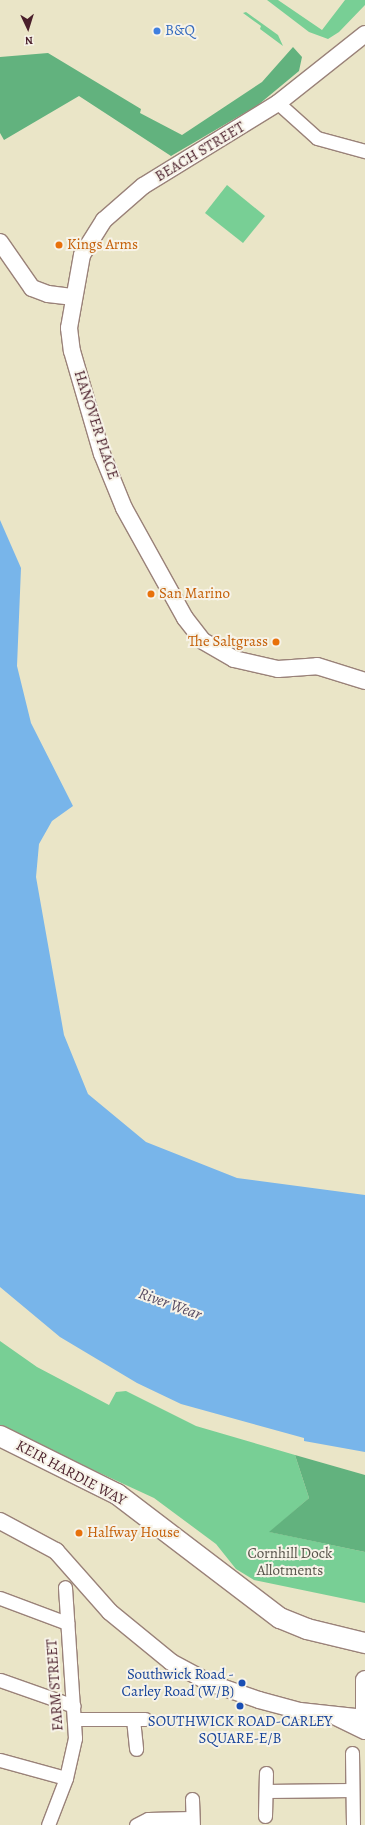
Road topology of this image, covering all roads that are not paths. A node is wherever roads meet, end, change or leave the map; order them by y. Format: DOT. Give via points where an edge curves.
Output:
graph roads {
  1 [pos="365,34"];
  2 [pos="278,104"];
  3 [pos="365,151"];
  4 [pos="0,242"];
  5 [pos="72,297"];
  6 [pos="365,681"];
  7 [pos="0,1436"];
  8 [pos="0,1521"];
  9 [pos="65,1587"];
  10 [pos="0,1598"];
  11 [pos="67,1623"];
  12 [pos="365,1643"];
  13 [pos="0,1680"];
  14 [pos="365,1680"];
  15 [pos="75,1713"];
  16 [pos="331,1713"];
  17 [pos="365,1714"];
  18 [pos="365,1718"];
  19 [pos="365,1731"];
  20 [pos="136,1749"];
  21 [pos="352,1753"];
  22 [pos="0,1760"];
  23 [pos="266,1773"];
  24 [pos="66,1778"];
  25 [pos="352,1790"];
  26 [pos="266,1791"];
  27 [pos="192,1799"];
  28 [pos="265,1816"];
  29 [pos="192,1822"];
  30 [pos="48,1825"];
  31 [pos="136,1825"];
  32 [pos="352,1825"];
  1 -- 2 [label="street, BEACH STREET"];
  2 -- 3 [label="street" via="317,138"];
  2 -- 5 [label="street, BEACH STREET" via="122,202 91,237 82,255"];
  4 -- 5 [label="street" via="32,288 48,294"];
  5 -- 6 [label="street, HANOVER PLACE" via="72,351 102,454 124,508 185,618 203,641 234,659 278,669 317,666"];
  7 -- 12 [label="main road, KEIR HARDIE WAY" via="118,1494 280,1618 307,1629"];
  8 -- 16 [label="street" via="56,1551 110,1612 171,1662 210,1683 258,1700 300,1711"];
  9 -- 11 [label="street, FARM STREET"];
  10 -- 11 [label="street"];
  11 -- 15 [label="street, FARM STREET"];
  13 -- 15 [label="street"];
  14 -- 17 [label="main road"];
  15 -- 20 [label="street" via="139,1719"];
  15 -- 24 [label="street, FARM STREET"];
  16 -- 18 [label="street"];
  16 -- 19 [label="street"];
  21 -- 25 [label="street"];
  22 -- 24 [label="street"];
  23 -- 26 [label="street"];
  24 -- 30 [label="street, FARM STREET"];
  25 -- 26 [label="street"];
  25 -- 32 [label="street"];
  26 -- 28 [label="street"];
  27 -- 29 [label="street"];
  29 -- 31 [label="street" via="148,1819"];
}
